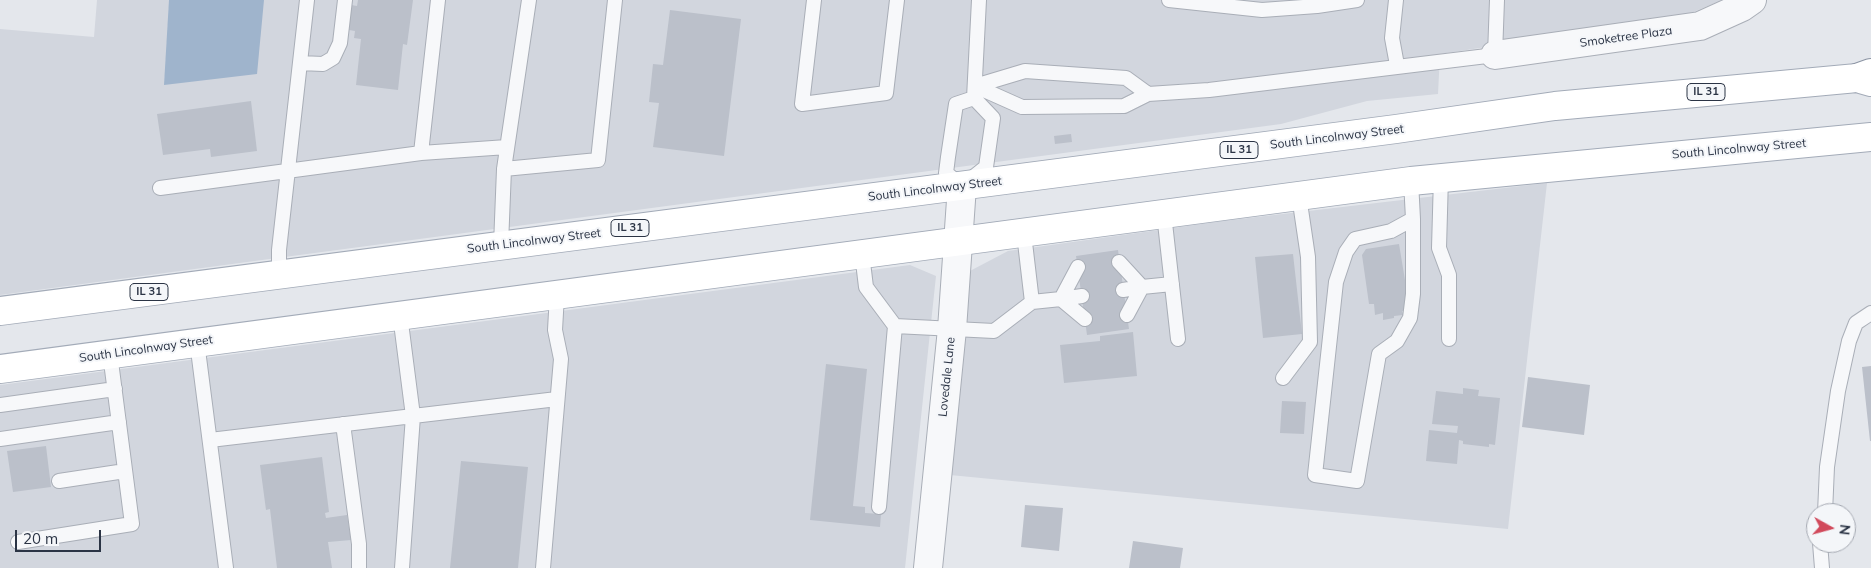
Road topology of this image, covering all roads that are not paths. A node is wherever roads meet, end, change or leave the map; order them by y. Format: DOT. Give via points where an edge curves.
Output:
graph roads {
  1 [pos="308,0"];
  2 [pos="345,0"];
  3 [pos="438,0"];
  4 [pos="529,0"];
  5 [pos="615,0"];
  6 [pos="814,0"];
  7 [pos="898,0"];
  8 [pos="980,0"];
  9 [pos="1169,0"];
  10 [pos="1356,0"];
  11 [pos="1396,0"];
  12 [pos="1497,0"];
  13 [pos="1752,0"];
  14 [pos="1495,55"];
  15 [pos="300,63"];
  16 [pos="1396,65"];
  17 [pos="1866,78"];
  18 [pos="974,92"];
  19 [pos="1148,94"];
  20 [pos="1871,137"];
  21 [pos="507,147"];
  22 [pos="421,153"];
  23 [pos="504,169"];
  24 [pos="288,172"];
  25 [pos="1442,177"];
  26 [pos="1411,181"];
  27 [pos="962,186"];
  28 [pos="160,188"];
  29 [pos="1299,196"];
  30 [pos="1164,214"];
  31 [pos="1413,219"];
  32 [pos="1024,234"];
  33 [pos="959,240"];
  34 [pos="501,245"];
  35 [pos="862,254"];
  36 [pos="1119,262"];
  37 [pos="1078,267"];
  38 [pos="279,275"];
  39 [pos="1172,284"];
  40 [pos="1142,287"];
  41 [pos="1123,290"];
  42 [pos="556,296"];
  43 [pos="1082,296"];
  44 [pos="1061,299"];
  45 [pos="1032,302"];
  46 [pos="1,310"];
  47 [pos="1871,313"];
  48 [pos="1126,315"];
  49 [pos="400,316"];
  50 [pos="1085,319"];
  51 [pos="895,326"];
  52 [pos="952,330"];
  53 [pos="1178,339"];
  54 [pos="1449,339"];
  55 [pos="196,342"];
  56 [pos="110,354"];
  57 [pos="0,370"];
  58 [pos="1283,378"];
  59 [pos="115,389"];
  60 [pos="557,399"];
  61 [pos="0,405"];
  62 [pos="413,416"];
  63 [pos="119,422"];
  64 [pos="344,424"];
  65 [pos="0,439"];
  66 [pos="210,440"];
  67 [pos="126,471"];
  68 [pos="59,481"];
  69 [pos="1825,503"];
  70 [pos="878,507"];
  71 [pos="18,542"];
  72 [pos="1821,553"];
  73 [pos="226,568"];
  74 [pos="359,568"];
  75 [pos="402,568"];
  76 [pos="543,568"];
  77 [pos="928,568"];
  78 [pos="1822,568"];
  1 -- 15 [label="lane"];
  2 -- 15 [label="lane" via="340,43 333,58 323,64"];
  3 -- 22 [label="lane"];
  4 -- 21 [label="lane"];
  5 -- 23 [label="lane" via="598,160"];
  6 -- 7 [label="lane" via="802,104 886,93"];
  8 -- 18 [label="lane"];
  9 -- 10 [label="lane" via="1262,10"];
  11 -- 16 [label="lane" via="1392,38"];
  12 -- 14 [label="lane"];
  13 -- 14 [label="street, Smoketree Plaza" via="1700,26"];
  14 -- 16 [label="lane"];
  15 -- 24 [label="lane"];
  16 -- 19 [label="lane" via="1209,90"];
  17 -- 27 [label="main road, South Lincolnway Street / IL 31" via="1555,106"];
  18 -- 19 [label="lane" via="1022,107 1124,106"];
  18 -- 19 [label="lane" via="1025,71 1126,78"];
  18 -- 27 [label="lane" via="956,104 946,173"];
  18 -- 27 [label="lane" via="993,118 986,167"];
  20 -- 25 [label="main road, South Lincolnway Street"];
  21 -- 22 [label="lane"];
  21 -- 23 [label="lane"];
  22 -- 24 [label="lane"];
  23 -- 34 [label="lane"];
  24 -- 28 [label="lane"];
  24 -- 38 [label="lane"];
  25 -- 26 [label="main road, South Lincolnway Street"];
  25 -- 54 [label="lane" via="1439,248 1449,274"];
  26 -- 29 [label="main road, South Lincolnway Street"];
  26 -- 31 [label="lane"];
  27 -- 33 [label="street, Lovedale Lane"];
  27 -- 34 [label="main road, South Lincolnway Street / IL 31"];
  29 -- 30 [label="main road, South Lincolnway Street"];
  29 -- 58 [label="lane" via="1308,257 1310,342"];
  30 -- 32 [label="main road, South Lincolnway Street"];
  30 -- 39 [label="lane"];
  31 -- 31 [label="lane" via="1391,231 1355,239 1346,252 1336,282 1315,475 1357,482 1379,354 1397,341 1410,318"];
  32 -- 33 [label="main road, South Lincolnway Street"];
  32 -- 45 [label="lane"];
  33 -- 35 [label="main road, South Lincolnway Street"];
  33 -- 52 [label="street, Lovedale Lane"];
  34 -- 38 [label="main road, South Lincolnway Street / IL 31"];
  35 -- 42 [label="main road, South Lincolnway Street"];
  35 -- 51 [label="lane" via="866,287"];
  36 -- 40 [label="lane"];
  37 -- 44 [label="lane"];
  38 -- 46 [label="main road, South Lincolnway Street / IL 31"];
  39 -- 40 [label="lane"];
  39 -- 53 [label="lane"];
  40 -- 41 [label="lane"];
  40 -- 48 [label="lane"];
  42 -- 49 [label="main road, South Lincolnway Street"];
  42 -- 60 [label="lane" via="555,330 561,359"];
  43 -- 44 [label="lane"];
  44 -- 45 [label="lane"];
  44 -- 50 [label="lane"];
  45 -- 52 [label="lane" via="994,331"];
  47 -- 69 [label="lane" via="1856,323 1849,341 1838,391"];
  49 -- 55 [label="main road, South Lincolnway Street"];
  49 -- 62 [label="lane"];
  51 -- 52 [label="lane"];
  51 -- 70 [label="lane"];
  52 -- 77 [label="street, Lovedale Lane"];
  55 -- 56 [label="main road, South Lincolnway Street"];
  55 -- 66 [label="lane"];
  56 -- 57 [label="main road, South Lincolnway Street"];
  56 -- 59 [label="lane"];
  59 -- 61 [label="lane"];
  59 -- 63 [label="lane"];
  60 -- 62 [label="lane"];
  60 -- 76 [label="lane"];
  62 -- 64 [label="lane"];
  62 -- 75 [label="lane"];
  63 -- 65 [label="lane"];
  63 -- 67 [label="lane"];
  64 -- 66 [label="lane"];
  64 -- 74 [label="lane"];
  66 -- 73 [label="lane"];
  67 -- 68 [label="lane"];
  67 -- 71 [label="lane" via="132,524"];
  72 -- 78 [label="lane"];
}
